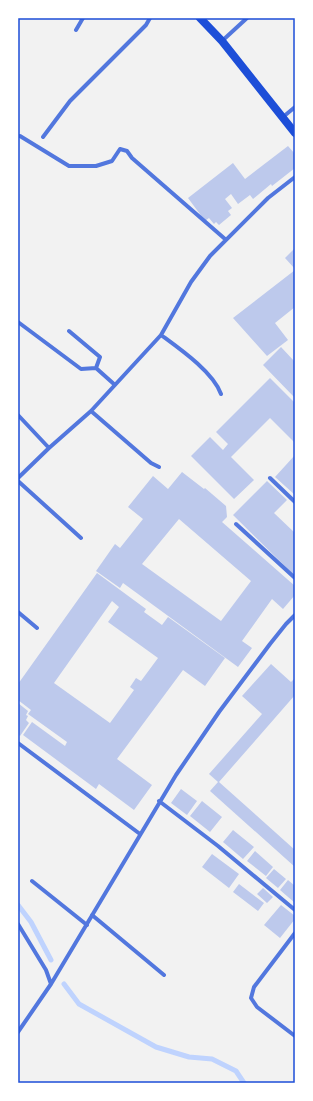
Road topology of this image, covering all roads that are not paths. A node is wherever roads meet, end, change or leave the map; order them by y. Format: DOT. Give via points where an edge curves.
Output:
graph roads {
  1 [pos="83,18"];
  2 [pos="150,18"];
  3 [pos="200,18"];
  4 [pos="246,18"];
  5 [pos="76,30"];
  6 [pos="222,41"];
  7 [pos="295,107"];
  8 [pos="283,118"];
  9 [pos="295,133"];
  10 [pos="20,136"];
  11 [pos="43,137"];
  12 [pos="295,177"];
  13 [pos="225,239"];
  14 [pos="18,322"];
  15 [pos="69,330"];
  16 [pos="161,335"];
  17 [pos="96,368"];
  18 [pos="116,385"];
  19 [pos="221,394"];
  20 [pos="91,411"];
  21 [pos="19,418"];
  22 [pos="49,448"];
  23 [pos="159,467"];
  24 [pos="270,478"];
  25 [pos="18,479"];
  26 [pos="295,502"];
  27 [pos="236,524"];
  28 [pos="81,538"];
  29 [pos="295,578"];
  30 [pos="18,612"];
  31 [pos="295,615"];
  32 [pos="37,628"];
  33 [pos="18,743"];
  34 [pos="159,801"];
  35 [pos="140,834"];
  36 [pos="32,881"];
  37 [pos="295,910"];
  38 [pos="92,915"];
  39 [pos="18,924"];
  40 [pos="87,925"];
  41 [pos="295,933"];
  42 [pos="164,975"];
  43 [pos="51,984"];
  44 [pos="18,1032"];
  45 [pos="295,1036"];
  1 -- 5 [label="street"];
  2 -- 11 [label="street" via="70,101"];
  3 -- 6 [label="main road"];
  4 -- 6 [label="street"];
  6 -- 8 [label="main road"];
  7 -- 8 [label="street"];
  8 -- 9 [label="main road"];
  10 -- 13 [label="street" via="69,166 96,166 112,161 120,149 127,152"];
  12 -- 13 [label="street" via="268,198"];
  13 -- 16 [label="street" via="191,282"];
  14 -- 17 [label="street" via="81,369"];
  15 -- 17 [label="street" via="100,357"];
  16 -- 18 [label="street"];
  16 -- 19 [label="street" via="188,354 214,381"];
  17 -- 18 [label="street"];
  18 -- 20 [label="street"];
  20 -- 22 [label="street"];
  20 -- 23 [label="street" via="151,464"];
  21 -- 22 [label="street"];
  22 -- 25 [label="street"];
  24 -- 26 [label="street"];
  25 -- 28 [label="street"];
  27 -- 29 [label="street"];
  30 -- 32 [label="street"];
  31 -- 34 [label="street" via="219,712"];
  33 -- 35 [label="street"];
  34 -- 35 [label="street"];
  34 -- 37 [label="street"];
  35 -- 38 [label="street"];
  36 -- 40 [label="street"];
  38 -- 40 [label="street"];
  38 -- 42 [label="street"];
  39 -- 43 [label="street" via="46,970"];
  40 -- 43 [label="street"];
  41 -- 45 [label="street" via="254,987 251,998 257,1007"];
  43 -- 44 [label="street"];
}
